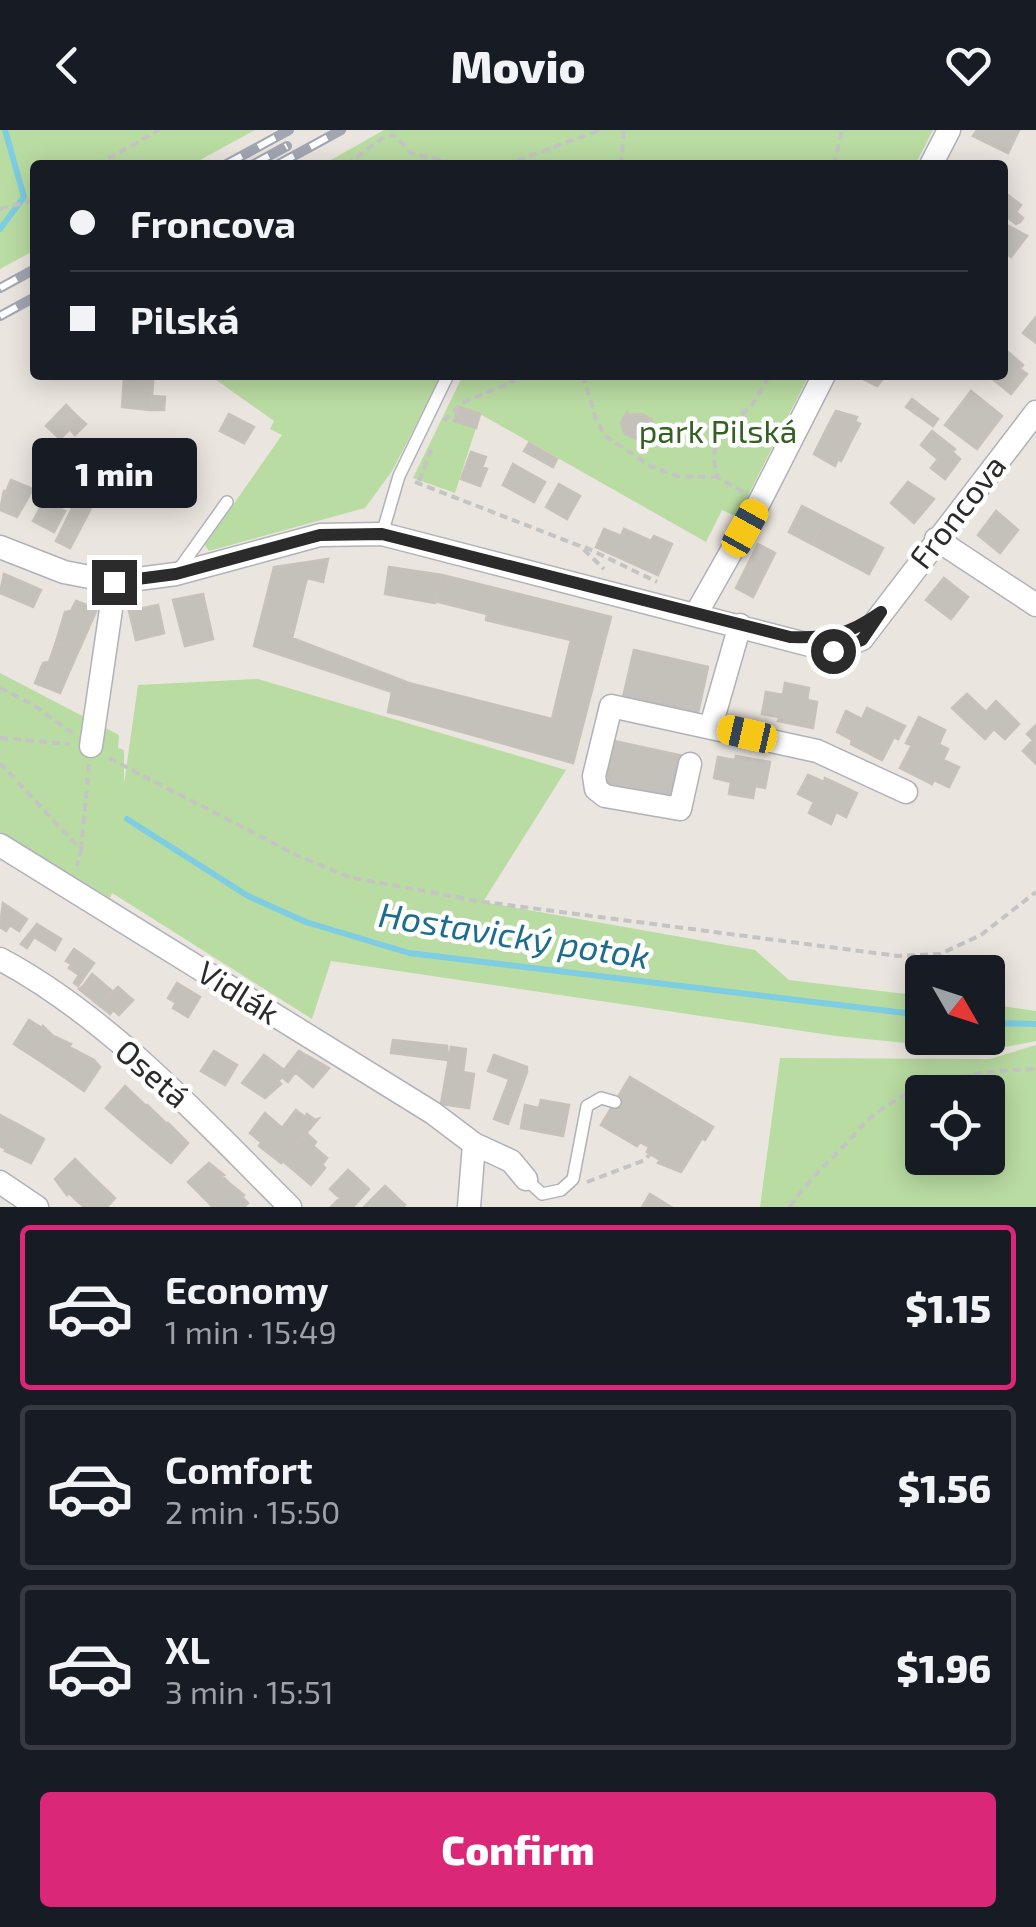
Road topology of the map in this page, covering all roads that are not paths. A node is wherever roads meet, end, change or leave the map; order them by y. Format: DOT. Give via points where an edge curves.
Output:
graph roads {
  1 [pos="948,130"];
  2 [pos="933,160"];
  3 [pos="446,380"];
  4 [pos="821,380"];
  5 [pos="1036,412"];
  6 [pos="226,502"];
  7 [pos="382,534"];
  8 [pos="936,539"];
  9 [pos="0,547"];
  10 [pos="176,574"];
  11 [pos="114,582"];
  12 [pos="1036,606"];
  13 [pos="696,614"];
  14 [pos="740,625"];
  15 [pos="711,726"];
  16 [pos="91,746"];
  17 [pos="690,764"];
  18 [pos="906,792"];
  19 [pos="0,845"];
  20 [pos="0,959"];
  21 [pos="614,1102"];
  22 [pos="474,1144"];
  23 [pos="526,1179"];
  24 [pos="0,1182"];
  25 [pos="37,1207"];
  26 [pos="290,1207"];
  27 [pos="468,1207"];
  1 -- 2 [label="street"];
  3 -- 7 [label="lane" via="399,476"];
  4 -- 13 [label="street"];
  5 -- 8 [label="street, Froncova"];
  6 -- 10 [label="lane"];
  7 -- 10 [label="street, Froncova" via="320,535"];
  7 -- 13 [label="street, Froncova"];
  8 -- 12 [label="street"];
  8 -- 14 [label="street, Froncova" via="862,640 833,651"];
  9 -- 11 [label="street, Froncova" via="64,572"];
  10 -- 11 [label="street, Froncova"];
  11 -- 16 [label="street"];
  13 -- 14 [label="street, Froncova"];
  14 -- 15 [label="street"];
  15 -- 17 [label="street" via="611,706 594,776 606,796 680,808"];
  15 -- 18 [label="street" via="817,751"];
  19 -- 22 [label="street, Vidlák"];
  20 -- 26 [label="street, Osetá" via="41,981 170,1086"];
  21 -- 23 [label="lane" via="600,1098 586,1106 568,1186 542,1194"];
  22 -- 23 [label="street, Vidlák" via="511,1161"];
  22 -- 27 [label="street"];
  24 -- 25 [label="street"];
}
